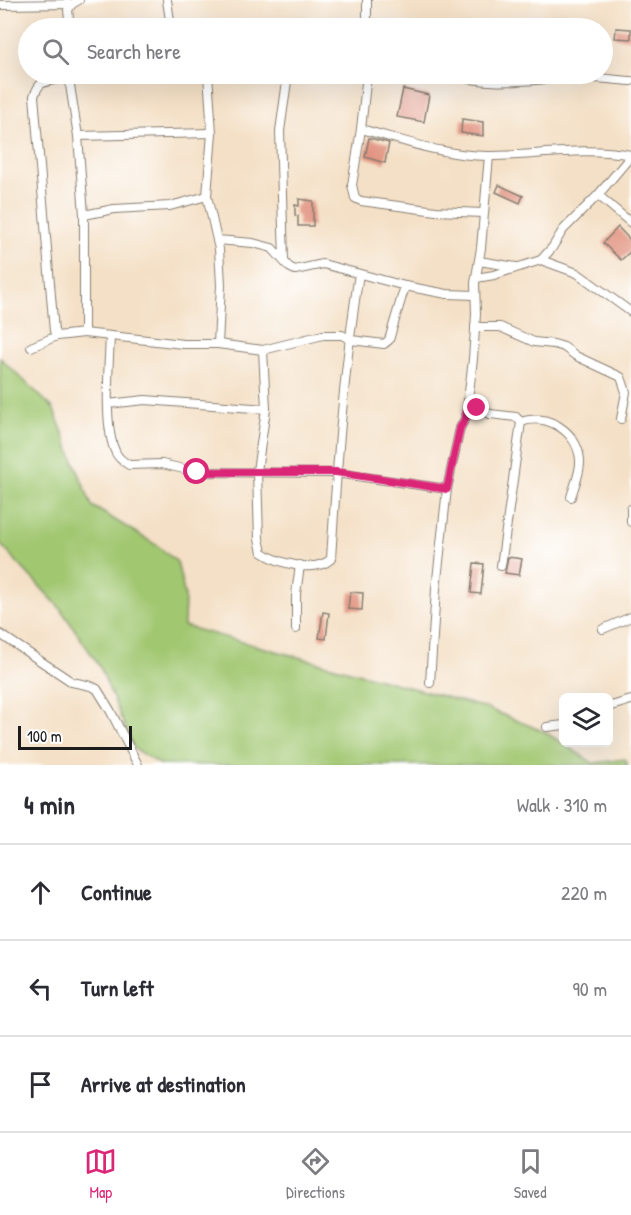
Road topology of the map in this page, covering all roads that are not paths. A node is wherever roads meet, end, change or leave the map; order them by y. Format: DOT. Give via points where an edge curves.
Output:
graph roads {
  1 [pos="167,0"];
  2 [pos="367,0"];
  3 [pos="75,2"];
  4 [pos="0,5"];
  5 [pos="69,18"];
  6 [pos="170,18"];
  7 [pos="367,18"];
  8 [pos="613,79"];
  9 [pos="631,81"];
  10 [pos="42,84"];
  11 [pos="70,84"];
  12 [pos="209,84"];
  13 [pos="287,84"];
  14 [pos="366,84"];
  15 [pos="361,129"];
  16 [pos="212,133"];
  17 [pos="78,136"];
  18 [pos="489,156"];
  19 [pos="631,156"];
  20 [pos="598,195"];
  21 [pos="207,196"];
  22 [pos="483,213"];
  23 [pos="84,215"];
  24 [pos="631,223"];
  25 [pos="217,240"];
  26 [pos="284,260"];
  27 [pos="541,260"];
  28 [pos="479,261"];
  29 [pos="517,267"];
  30 [pos="359,274"];
  31 [pos="476,278"];
  32 [pos="405,286"];
  33 [pos="475,296"];
  34 [pos="630,309"];
  35 [pos="475,327"];
  36 [pos="84,333"];
  37 [pos="57,336"];
  38 [pos="110,336"];
  39 [pos="351,340"];
  40 [pos="218,344"];
  41 [pos="31,347"];
  42 [pos="263,350"];
  43 [pos="468,402"];
  44 [pos="108,404"];
  45 [pos="266,409"];
  46 [pos="621,418"];
  47 [pos="521,422"];
  48 [pos="256,471"];
  49 [pos="336,472"];
  50 [pos="447,489"];
  51 [pos="571,497"];
  52 [pos="631,509"];
  53 [pos="631,522"];
  54 [pos="300,565"];
  55 [pos="501,566"];
  56 [pos="631,617"];
  57 [pos="296,628"];
  58 [pos="603,629"];
  59 [pos="0,634"];
  60 [pos="430,683"];
  61 [pos="631,700"];
  62 [pos="613,706"];
  63 [pos="559,725"];
  64 [pos="547,727"];
  65 [pos="138,765"];
  1 -- 6 [label="street"];
  2 -- 7 [label="street"];
  3 -- 4 [label="street"];
  3 -- 5 [label="street" via="68,10"];
  8 -- 9 [label="street"];
  10 -- 37 [label="street" via="34,96"];
  11 -- 17 [label="street"];
  12 -- 16 [label="street"];
  13 -- 26 [label="street" via="280,131"];
  14 -- 15 [label="street"];
  15 -- 18 [label="street" via="450,154"];
  15 -- 22 [label="street" via="352,185 355,198 411,209"];
  16 -- 17 [label="street"];
  16 -- 21 [label="street"];
  17 -- 23 [label="street"];
  18 -- 19 [label="street" via="579,151"];
  18 -- 22 [label="street"];
  19 -- 20 [label="street"];
  20 -- 24 [label="street"];
  20 -- 27 [label="street" via="563,230"];
  21 -- 23 [label="street" via="170,206"];
  21 -- 25 [label="street"];
  22 -- 28 [label="street"];
  23 -- 36 [label="street"];
  25 -- 26 [label="street" via="272,248"];
  25 -- 40 [label="street" via="221,285"];
  26 -- 30 [label="street" via="295,270 318,263"];
  27 -- 29 [label="street"];
  27 -- 34 [label="street" via="577,273"];
  28 -- 29 [label="street"];
  28 -- 31 [label="street"];
  29 -- 31 [label="street"];
  30 -- 32 [label="street"];
  30 -- 39 [label="street"];
  31 -- 33 [label="street"];
  32 -- 33 [label="street"];
  32 -- 39 [label="street" via="389,340 384,344"];
  33 -- 35 [label="street"];
  35 -- 43 [label="street"];
  35 -- 46 [label="street" via="500,327 534,342 564,347 621,377 626,392"];
  36 -- 37 [label="street"];
  36 -- 38 [label="street"];
  37 -- 41 [label="street"];
  38 -- 40 [label="street"];
  38 -- 44 [label="street"];
  39 -- 42 [label="street" via="342,335 323,335"];
  39 -- 49 [label="street"];
  40 -- 42 [label="street"];
  42 -- 45 [label="street"];
  43 -- 47 [label="street" via="490,414 516,417"];
  43 -- 50 [label="street"];
  44 -- 45 [label="street" via="145,400"];
  44 -- 48 [label="street" via="112,443 117,455 129,465 162,464 197,472"];
  45 -- 48 [label="street"];
  47 -- 51 [label="street" via="531,418 553,422 570,436 579,450 581,463"];
  47 -- 55 [label="street"];
  48 -- 49 [label="street"];
  48 -- 54 [label="street" via="262,552"];
  49 -- 50 [label="street"];
  49 -- 54 [label="street" via="331,559 324,565"];
  50 -- 60 [label="street"];
  52 -- 53 [label="street"];
  54 -- 57 [label="street"];
  56 -- 58 [label="street"];
  59 -- 65 [label="street" via="72,682 97,690"];
  61 -- 62 [label="street"];
  63 -- 64 [label="street"];
}
